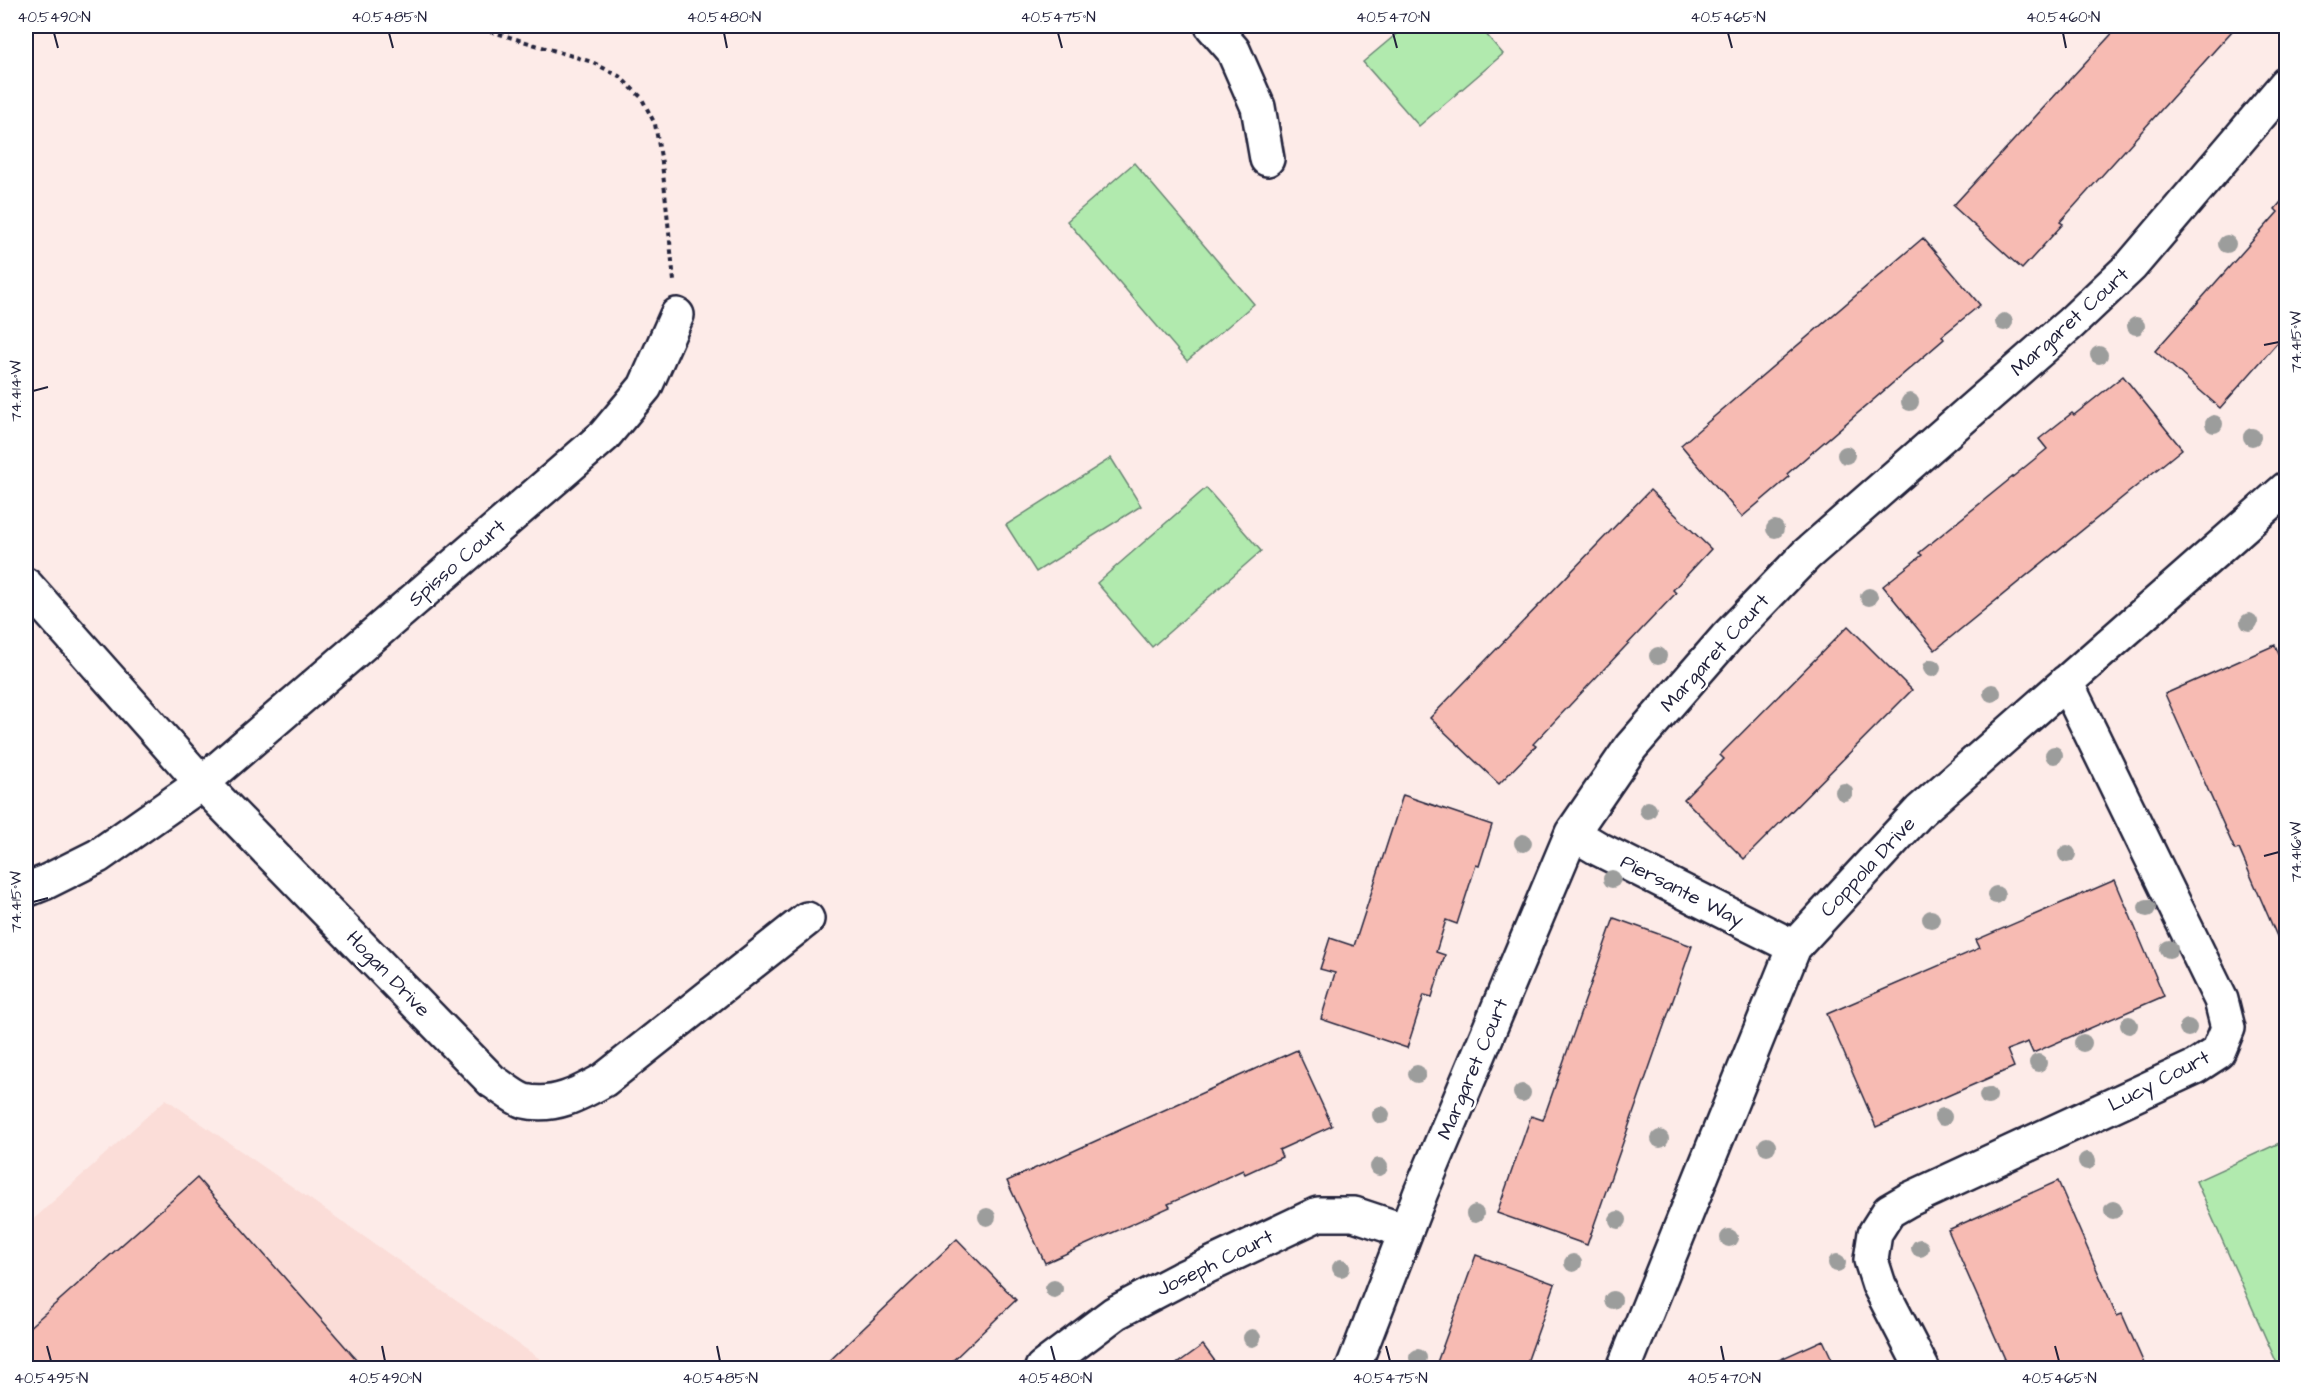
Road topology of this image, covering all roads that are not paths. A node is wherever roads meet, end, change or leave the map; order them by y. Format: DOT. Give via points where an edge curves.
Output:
graph roads {
  1 [pos="1212,26"];
  2 [pos="2286,84"];
  3 [pos="1267,159"];
  4 [pos="678,315"];
  5 [pos="2286,489"];
  6 [pos="26,585"];
  7 [pos="2067,682"];
  8 [pos="202,783"];
  9 [pos="1572,833"];
  10 [pos="26,890"];
  11 [pos="807,919"];
  12 [pos="1794,947"];
  13 [pos="1405,1231"];
  14 [pos="1042,1368"];
  15 [pos="1353,1368"];
  16 [pos="1624,1368"];
  17 [pos="1923,1368"];
  1 -- 3 [label="street" via="1233,50 1258,106"];
  2 -- 9 [label="street, Margaret Court" via="2132,266 1806,555 1726,638 1631,747"];
  4 -- 8 [label="street, Spisso Court" via="645,387 604,436"];
  5 -- 7 [label="street, Coppola Drive"];
  6 -- 8 [label="street, Hogan Drive"];
  7 -- 12 [label="street, Coppola Drive" via="1920,811"];
  7 -- 17 [label="street, Lucy Court" via="2221,1000 2228,1028 2218,1052 2195,1067 1889,1211 1875,1233 1871,1260 1879,1285"];
  8 -- 10 [label="street, Spisso Court" via="98,856"];
  8 -- 11 [label="street, Hogan Drive" via="492,1081 523,1100 551,1103 576,1096 604,1080"];
  9 -- 12 [label="street, Piersante Way"];
  9 -- 13 [label="street, Margaret Court"];
  12 -- 16 [label="street, Coppola Drive"];
  13 -- 14 [label="street, Joseph Court" via="1354,1214 1318,1214 1115,1313"];
  13 -- 15 [label="street, Margaret Court"];
}
